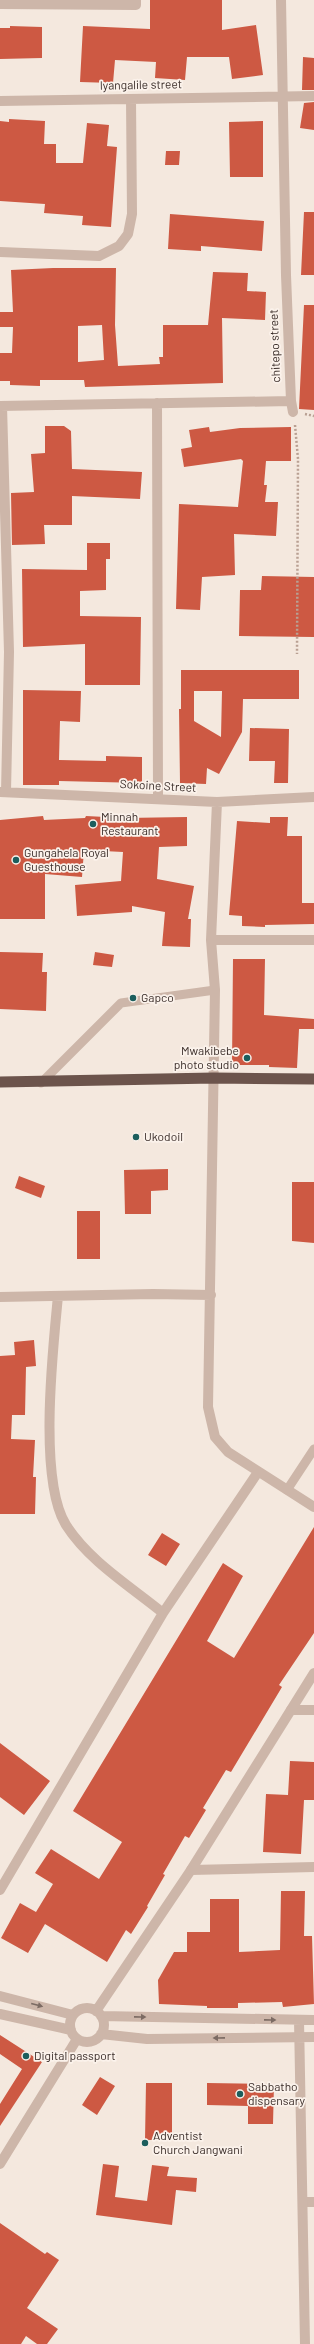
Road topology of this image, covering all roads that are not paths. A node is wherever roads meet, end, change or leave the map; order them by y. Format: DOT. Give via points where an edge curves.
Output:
graph roads {
  1 [pos="136,0"];
  2 [pos="280,0"];
  3 [pos="0,4"];
  4 [pos="282,95"];
  5 [pos="314,96"];
  6 [pos="131,99"];
  7 [pos="0,100"];
  8 [pos="0,252"];
  9 [pos="291,401"];
  10 [pos="158,403"];
  11 [pos="1,406"];
  12 [pos="293,412"];
  13 [pos="2,548"];
  14 [pos="3,792"];
  15 [pos="314,797"];
  16 [pos="158,799"];
  17 [pos="217,802"];
  18 [pos="211,940"];
  19 [pos="314,940"];
  20 [pos="215,990"];
  21 [pos="214,1078"];
  22 [pos="314,1079"];
  23 [pos="0,1082"];
  24 [pos="41,1083"];
  25 [pos="211,1295"];
  26 [pos="58,1296"];
  27 [pos="0,1297"];
  28 [pos="314,1448"];
  29 [pos="258,1472"];
  30 [pos="287,1490"];
  31 [pos="314,1507"];
  32 [pos="163,1613"];
  33 [pos="314,1674"];
  34 [pos="291,1710"];
  35 [pos="314,1710"];
  36 [pos="314,1867"];
  37 [pos="190,1870"];
  38 [pos="0,1889"];
  39 [pos="0,1996"];
  40 [pos="0,2014"];
  41 [pos="98,2014"];
  42 [pos="73,2015"];
  43 [pos="299,2020"];
  44 [pos="314,2020"];
  45 [pos="71,2030"];
  46 [pos="101,2034"];
  47 [pos="301,2037"];
  48 [pos="314,2037"];
  49 [pos="77,2039"];
  50 [pos="0,2164"];
  51 [pos="302,2202"];
  52 [pos="314,2202"];
  53 [pos="305,2344"];
  1 -- 3 [label="street" via="136,4"];
  2 -- 4 [label="street, chitepo street"];
  4 -- 5 [label="street, lyangalile street"];
  4 -- 6 [label="street, lyangalile street"];
  4 -- 9 [label="street, chitepo street"];
  6 -- 7 [label="street, lyangalile street"];
  6 -- 8 [label="street" via="132,214 128,234 119,246 100,256"];
  9 -- 10 [label="street"];
  9 -- 12 [label="street, chitepo street"];
  10 -- 11 [label="street"];
  10 -- 16 [label="street"];
  11 -- 13 [label="street"];
  13 -- 14 [label="street" via="9,652"];
  14 -- 16 [label="street, Sokoine Street"];
  15 -- 17 [label="street, Sokoine Street"];
  16 -- 17 [label="street, Sokoine Street"];
  17 -- 18 [label="street"];
  18 -- 19 [label="street"];
  18 -- 20 [label="street"];
  20 -- 21 [label="street"];
  20 -- 24 [label="lane" via="121,1004"];
  21 -- 22 [label="highway"];
  21 -- 24 [label="highway"];
  21 -- 25 [label="street"];
  23 -- 24 [label="highway"];
  25 -- 26 [label="street"];
  25 -- 29 [label="street" via="208,1407 215,1437 228,1452"];
  26 -- 27 [label="street"];
  26 -- 32 [label="street" via="51,1376 50,1442 58,1507 66,1524 91,1555"];
  28 -- 30 [label="lane"];
  29 -- 30 [label="street"];
  29 -- 32 [label="street"];
  30 -- 31 [label="street"];
  32 -- 38 [label="street"];
  33 -- 34 [label="street"];
  34 -- 35 [label="street"];
  34 -- 37 [label="street"];
  36 -- 37 [label="street"];
  37 -- 41 [label="street"];
  39 -- 42 [label="street, one-way"];
  40 -- 45 [label="street"];
  41 -- 42 [label="street" via="82,2009"];
  41 -- 43 [label="street, one-way"];
  41 -- 46 [label="street" via="103,2024"];
  42 -- 45 [label="street"];
  43 -- 44 [label="street"];
  43 -- 47 [label="street"];
  45 -- 49 [label="street"];
  47 -- 46 [label="street, one-way" via="147,2039"];
  46 -- 49 [label="street" via="93,2041"];
  47 -- 48 [label="street"];
  47 -- 51 [label="street"];
  49 -- 50 [label="street"];
  51 -- 52 [label="street"];
  51 -- 53 [label="street"];
}
